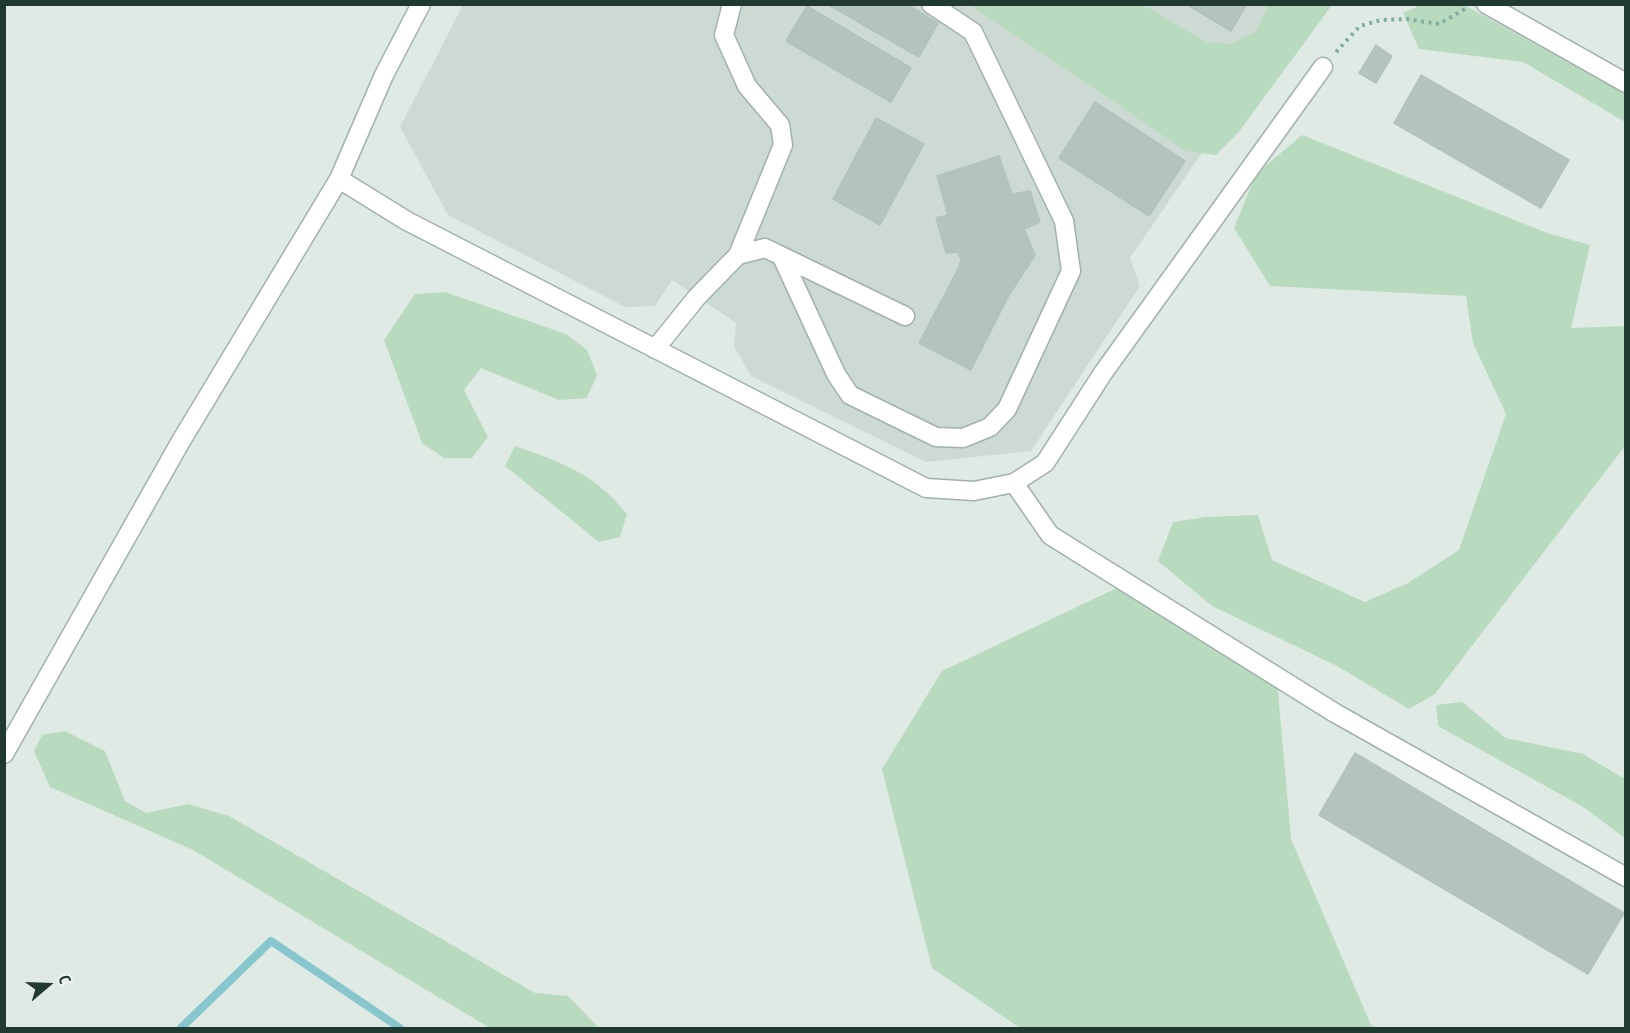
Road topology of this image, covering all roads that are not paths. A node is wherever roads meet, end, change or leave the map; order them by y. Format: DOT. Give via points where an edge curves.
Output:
graph roads {
  1 [pos="421,4"];
  2 [pos="732,4"];
  3 [pos="931,4"];
  4 [pos="1486,4"];
  5 [pos="1323,66"];
  6 [pos="1626,83"];
  7 [pos="339,179"];
  8 [pos="738,255"];
  9 [pos="782,257"];
  10 [pos="905,316"];
  11 [pos="655,349"];
  12 [pos="1014,483"];
  13 [pos="4,753"];
  14 [pos="1626,877"];
  1 -- 7 [label="street" via="384,75"];
  2 -- 8 [label="street" via="724,35 747,86 780,125 783,145"];
  3 -- 9 [label="street" via="973,32 1064,221 1071,271 1007,409 990,427 963,438 936,437 850,395 836,374"];
  4 -- 6 [label="street"];
  5 -- 12 [label="street" via="1102,373 1045,463"];
  7 -- 11 [label="street" via="407,221"];
  7 -- 13 [label="street" via="181,441"];
  8 -- 9 [label="street" via="765,248"];
  8 -- 11 [label="street"];
  9 -- 10 [label="street"];
  11 -- 12 [label="street" via="926,488 974,491"];
  12 -- 14 [label="street" via="1050,535 1335,713"];
}
